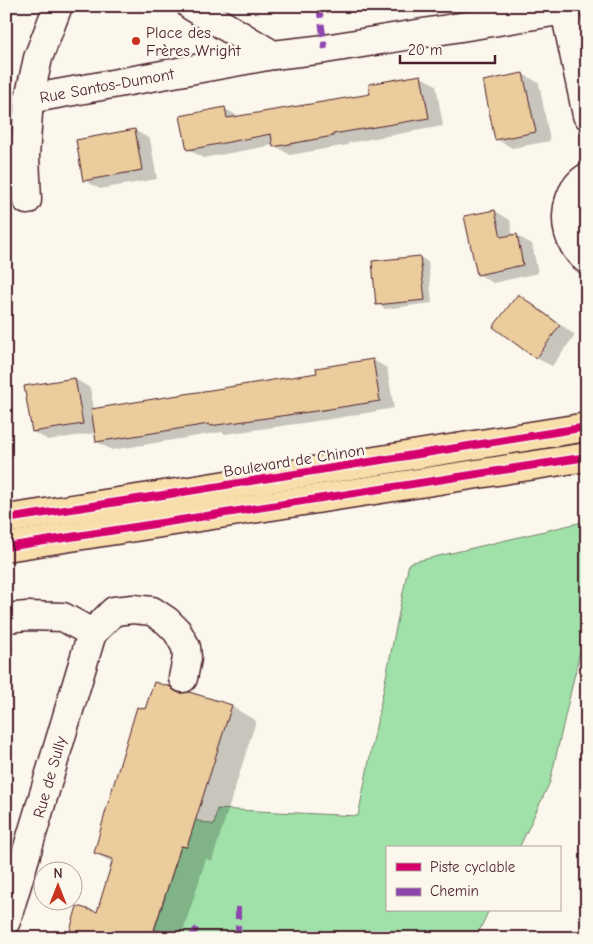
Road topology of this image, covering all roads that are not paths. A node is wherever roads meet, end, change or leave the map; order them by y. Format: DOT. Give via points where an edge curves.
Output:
graph roads {
  1 [pos="58,6"];
  2 [pos="191,6"];
  3 [pos="565,8"];
  4 [pos="273,55"];
  5 [pos="29,99"];
  6 [pos="587,115"];
  7 [pos="587,177"];
  8 [pos="27,200"];
  9 [pos="587,260"];
  10 [pos="587,427"];
  11 [pos="587,457"];
  12 [pos="6,519"];
  13 [pos="6,547"];
  14 [pos="6,618"];
  15 [pos="92,633"];
  16 [pos="183,678"];
  17 [pos="6,921"];
  1 -- 5 [label="street" via="38,58"];
  2 -- 4 [label="street"];
  3 -- 4 [label="street, Rue Santos-Dumont"];
  3 -- 6 [label="street"];
  4 -- 5 [label="street, Rue Santos-Dumont"];
  5 -- 8 [label="street" via="25,156"];
  7 -- 9 [label="street" via="572,194 567,211 568,229 574,246"];
  10 -- 12 [label="main road, Boulevard de Chinon"];
  11 -- 13 [label="main road"];
  14 -- 15 [label="street" via="63,617"];
  15 -- 16 [label="street, Rue de Sully" via="114,612 134,609 152,612 177,631 186,647"];
  15 -- 17 [label="street, Rue de Sully"];
}
